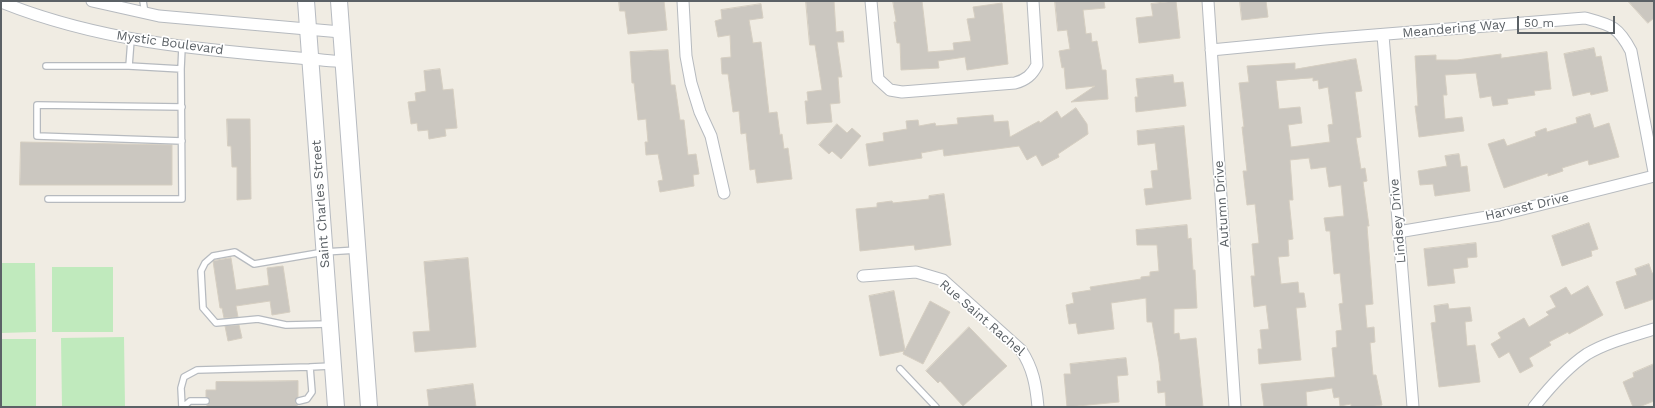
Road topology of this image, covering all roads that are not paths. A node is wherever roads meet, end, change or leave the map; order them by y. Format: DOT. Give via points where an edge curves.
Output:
graph roads {
  1 [pos="92,1"];
  2 [pos="144,1"];
  3 [pos="306,1"];
  4 [pos="339,1"];
  5 [pos="683,1"];
  6 [pos="871,1"];
  7 [pos="1033,1"];
  8 [pos="1208,1"];
  9 [pos="1,2"];
  10 [pos="145,13"];
  11 [pos="308,30"];
  12 [pos="341,32"];
  13 [pos="1383,35"];
  14 [pos="130,40"];
  15 [pos="182,47"];
  16 [pos="1211,50"];
  17 [pos="310,59"];
  18 [pos="344,62"];
  19 [pos="46,66"];
  20 [pos="129,66"];
  21 [pos="181,69"];
  22 [pos="182,107"];
  23 [pos="182,140"];
  24 [pos="1654,172"];
  25 [pos="1654,176"];
  26 [pos="724,193"];
  27 [pos="48,199"];
  28 [pos="1398,232"];
  29 [pos="357,250"];
  30 [pos="324,252"];
  31 [pos="863,276"];
  32 [pos="330,324"];
  33 [pos="1654,329"];
  34 [pos="333,366"];
  35 [pos="310,367"];
  36 [pos="900,369"];
  37 [pos="206,401"];
  38 [pos="299,401"];
  39 [pos="182,407"];
  40 [pos="336,407"];
  41 [pos="369,407"];
  42 [pos="936,407"];
  43 [pos="1038,407"];
  44 [pos="1235,407"];
  45 [pos="1413,407"];
  46 [pos="1534,407"];
  1 -- 10 [label="street, Mystic Boulevard"];
  2 -- 10 [label="lane"];
  3 -- 11 [label="street, Saint Charles Street"];
  4 -- 12 [label="street"];
  5 -- 26 [label="street" via="686,56 700,112 711,136"];
  6 -- 7 [label="street" via="878,79 890,90 902,92 1015,83 1027,79 1033,72 1037,57"];
  8 -- 16 [label="street, Autumn Drive"];
  9 -- 14 [label="street, Mystic Boulevard" via="27,12"];
  10 -- 11 [label="street, Mystic Boulevard"];
  11 -- 12 [label="street, Mystic Boulevard"];
  11 -- 17 [label="street, Saint Charles Street"];
  12 -- 18 [label="street"];
  13 -- 16 [label="street, Meandering Way"];
  13 -- 24 [label="street, Meandering Way" via="1586,18 1607,24 1622,34 1631,51"];
  13 -- 28 [label="street, Lindsey Drive"];
  14 -- 15 [label="street, Mystic Boulevard"];
  14 -- 20 [label="lane"];
  15 -- 17 [label="street, Mystic Boulevard"];
  15 -- 21 [label="lane"];
  16 -- 44 [label="street, Autumn Drive"];
  17 -- 18 [label="street, Mystic Boulevard"];
  17 -- 30 [label="street, Saint Charles Street"];
  18 -- 29 [label="street"];
  19 -- 20 [label="lane"];
  20 -- 21 [label="lane"];
  21 -- 22 [label="lane"];
  22 -- 23 [label="lane"];
  22 -- 23 [label="lane" via="37,105 37,136"];
  23 -- 27 [label="lane" via="182,199"];
  25 -- 28 [label="street, Harvest Drive" via="1499,215"];
  28 -- 45 [label="street, Lindsey Drive"];
  29 -- 30 [label="lane"];
  29 -- 41 [label="street"];
  30 -- 32 [label="street, Saint Charles Street"];
  30 -- 32 [label="lane" via="254,264 235,252 213,256 205,262 201,271 203,308 216,323 258,318 286,325"];
  31 -- 43 [label="street, Rue Saint Rachel" via="916,272 943,280 1021,350 1030,363 1036,384"];
  32 -- 34 [label="street, Saint Charles Street"];
  33 -- 46 [label="street" via="1618,340 1587,354 1549,388"];
  34 -- 35 [label="lane"];
  34 -- 40 [label="street, Saint Charles Street"];
  35 -- 38 [label="lane" via="312,392 307,399"];
  35 -- 39 [label="lane" via="197,370 184,377 181,388"];
  36 -- 42 [label="lane"];
  37 -- 39 [label="lane" via="190,402"];
}
